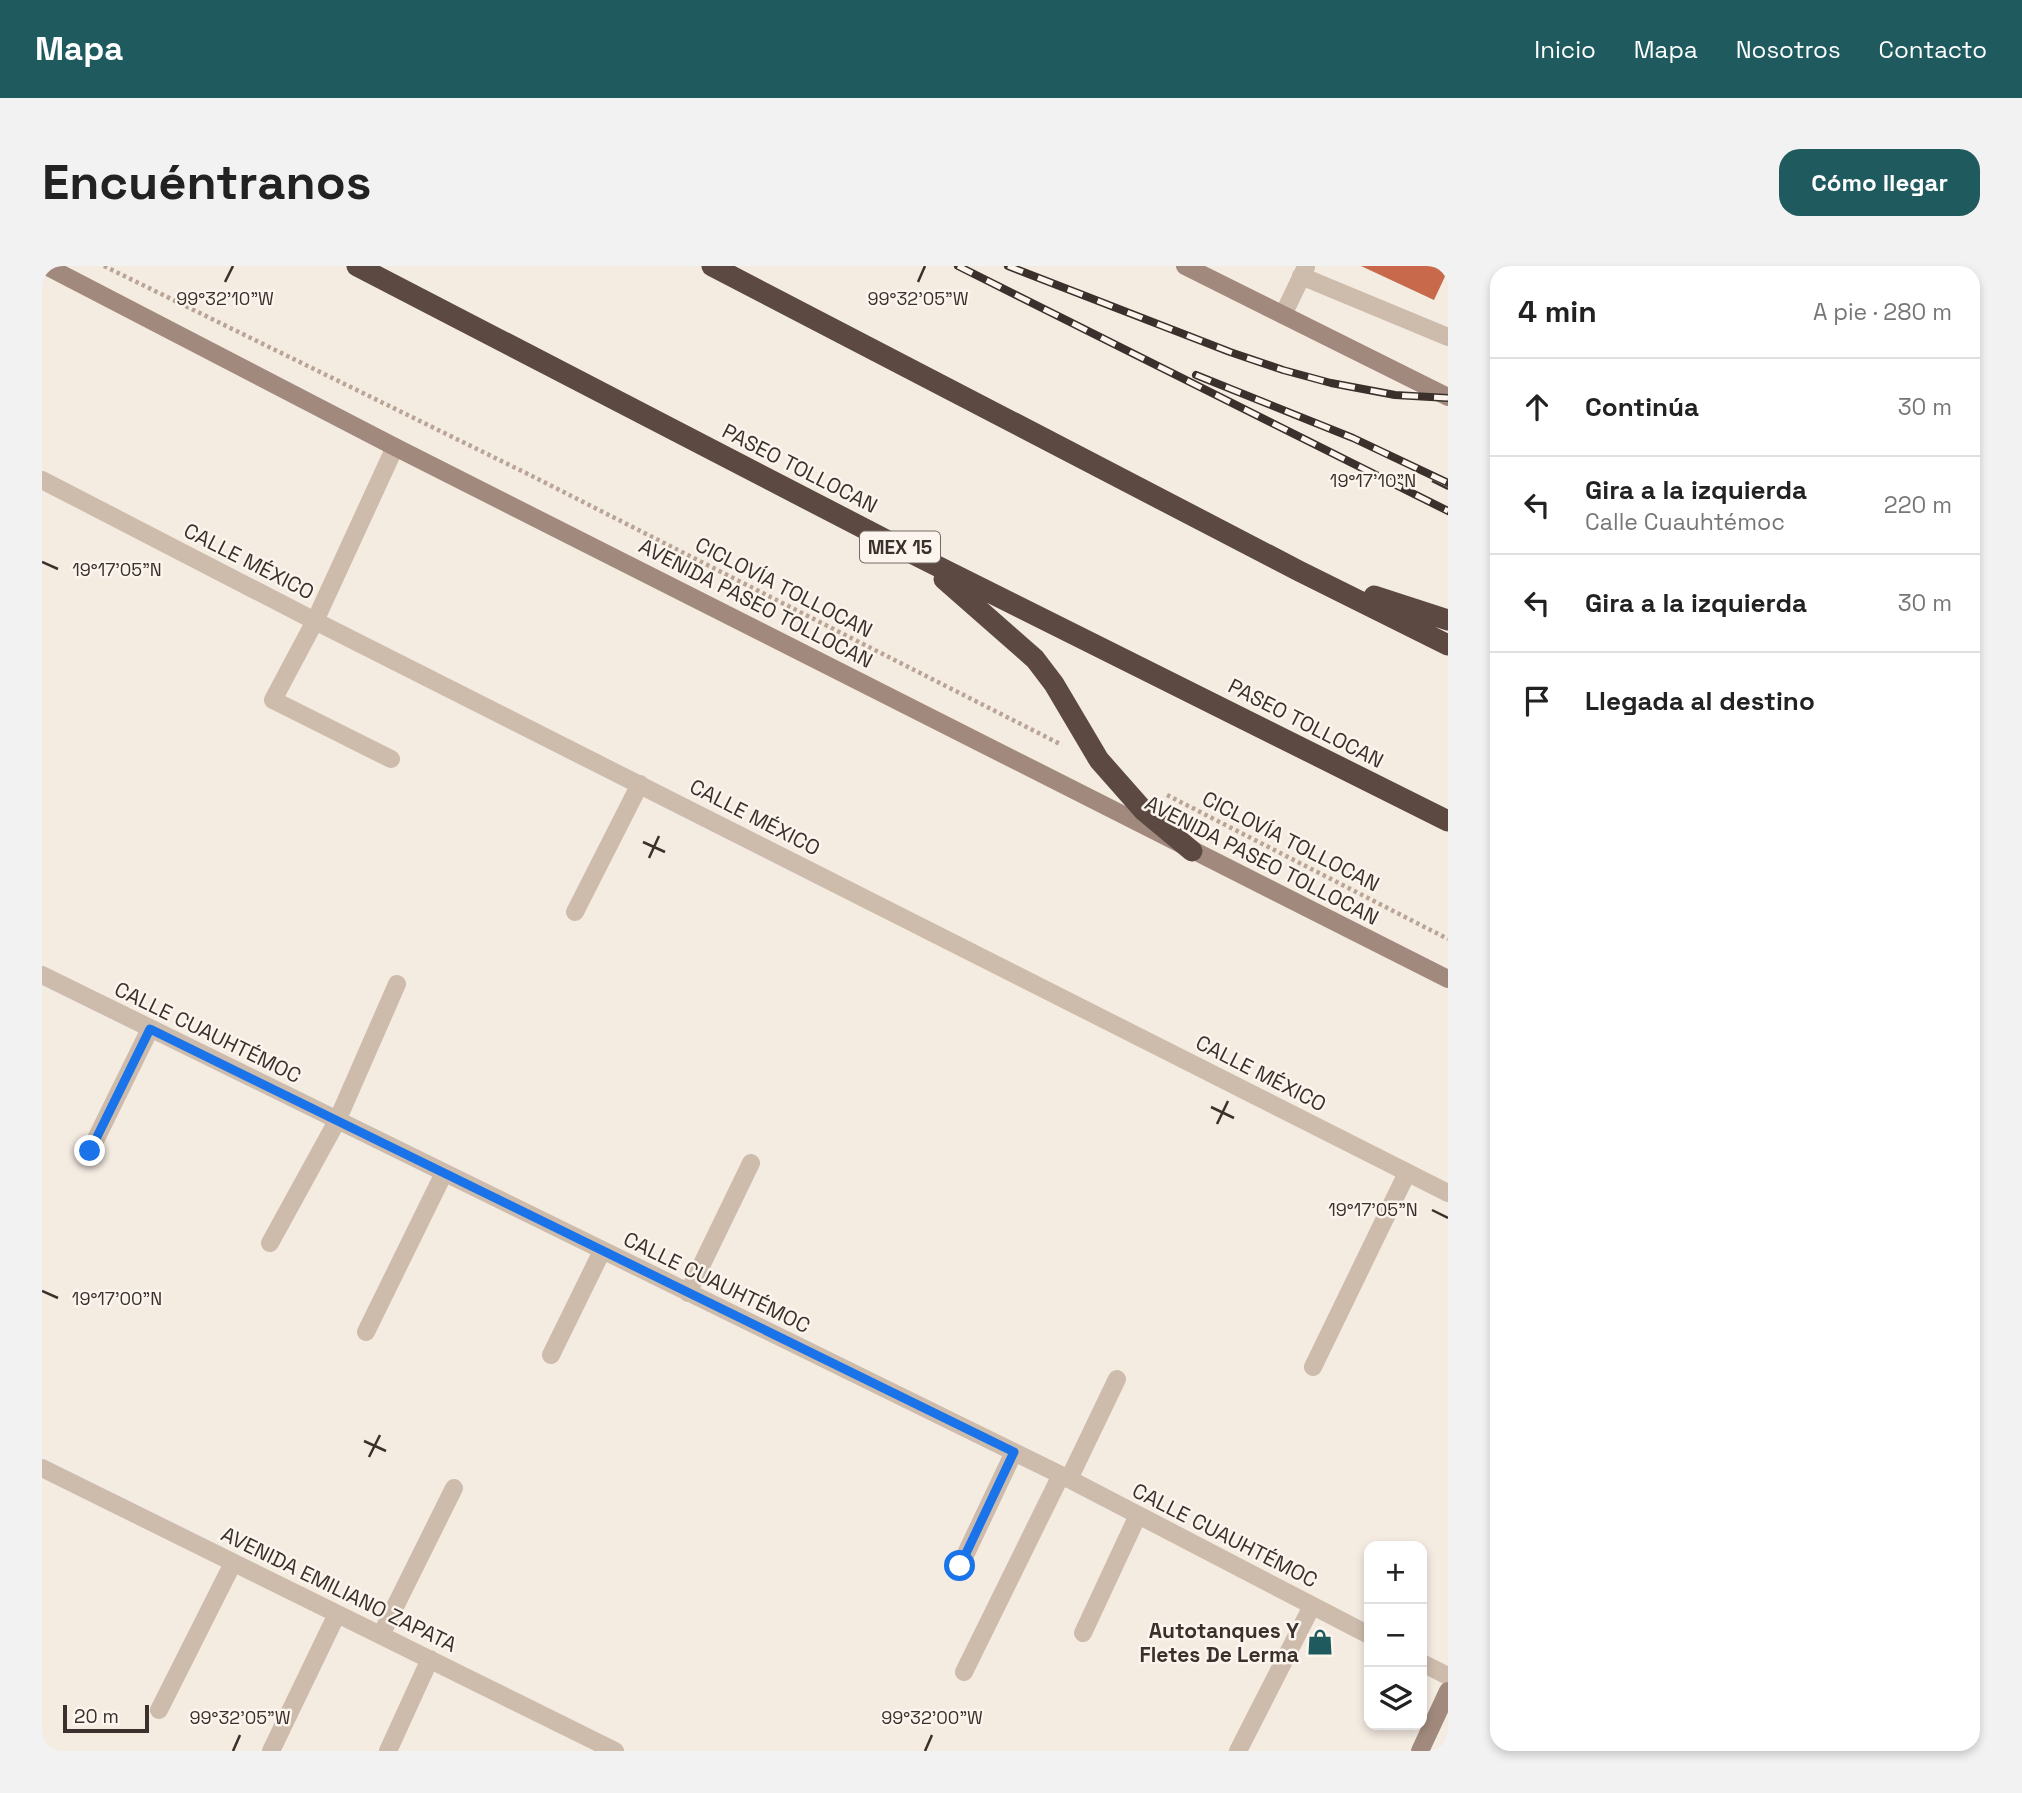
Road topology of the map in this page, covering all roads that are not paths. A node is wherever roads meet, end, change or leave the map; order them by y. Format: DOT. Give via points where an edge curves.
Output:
graph roads {
  1 [pos="46,266"];
  2 [pos="357,266"];
  3 [pos="712,266"];
  4 [pos="1185,266"];
  5 [pos="1304,271"];
  6 [pos="1283,314"];
  7 [pos="1448,337"];
  8 [pos="1448,397"];
  9 [pos="395,447"];
  10 [pos="42,480"];
  11 [pos="919,557"];
  12 [pos="1299,570"];
  13 [pos="1448,620"];
  14 [pos="315,621"];
  15 [pos="1448,645"];
  16 [pos="391,759"];
  17 [pos="640,784"];
  18 [pos="1448,821"];
  19 [pos="1192,851"];
  20 [pos="575,912"];
  21 [pos="42,975"];
  22 [pos="1448,979"];
  23 [pos="397,984"];
  24 [pos="150,1029"];
  25 [pos="337,1121"];
  26 [pos="90,1151"];
  27 [pos="751,1163"];
  28 [pos="444,1173"];
  29 [pos="1407,1173"];
  30 [pos="1448,1193"];
  31 [pos="270,1243"];
  32 [pos="602,1251"];
  33 [pos="688,1293"];
  34 [pos="366,1332"];
  35 [pos="551,1355"];
  36 [pos="1313,1367"];
  37 [pos="1117,1379"];
  38 [pos="1014,1452"];
  39 [pos="42,1468"];
  40 [pos="1065,1477"];
  41 [pos="454,1488"];
  42 [pos="1138,1515"];
  43 [pos="233,1563"];
  44 [pos="960,1566"];
  45 [pos="1312,1606"];
  46 [pos="338,1614"];
  47 [pos="1364,1632"];
  48 [pos="1083,1633"];
  49 [pos="381,1635"];
  50 [pos="430,1659"];
  51 [pos="1427,1666"];
  52 [pos="964,1672"];
  53 [pos="1448,1676"];
  54 [pos="1448,1690"];
  55 [pos="159,1710"];
  56 [pos="271,1751"];
  57 [pos="388,1751"];
  58 [pos="615,1751"];
  59 [pos="1238,1751"];
  60 [pos="1420,1751"];
  1 -- 9 [label="main road, AVENIDA PASEO TOLLOCAN"];
  2 -- 11 [label="highway, PASEO TOLLOCAN / MEX 15"];
  3 -- 12 [label="highway"];
  4 -- 6 [label="main road"];
  5 -- 6 [label="street"];
  5 -- 7 [label="street"];
  6 -- 8 [label="main road"];
  9 -- 14 [label="street"];
  9 -- 19 [label="main road, AVENIDA PASEO TOLLOCAN"];
  10 -- 14 [label="street, CALLE MÉXICO"];
  11 -- 18 [label="highway, PASEO TOLLOCAN / MEX 15"];
  11 -- 19 [label="highway" via="1035,659 1098,760 1144,811"];
  12 -- 13 [label="highway"];
  12 -- 15 [label="highway"];
  14 -- 16 [label="street" via="273,701"];
  14 -- 17 [label="street, CALLE MÉXICO"];
  17 -- 20 [label="street"];
  17 -- 29 [label="street, CALLE MÉXICO"];
  19 -- 22 [label="main road, AVENIDA PASEO TOLLOCAN"];
  21 -- 24 [label="street, CALLE CUAUHTÉMOC"];
  23 -- 25 [label="street"];
  24 -- 25 [label="street, CALLE CUAUHTÉMOC"];
  24 -- 26 [label="street"];
  25 -- 28 [label="street, CALLE CUAUHTÉMOC"];
  25 -- 31 [label="street"];
  27 -- 33 [label="street"];
  28 -- 32 [label="street, CALLE CUAUHTÉMOC"];
  28 -- 34 [label="street"];
  29 -- 30 [label="street, CALLE MÉXICO"];
  29 -- 36 [label="street"];
  32 -- 33 [label="street, CALLE CUAUHTÉMOC"];
  32 -- 35 [label="street"];
  33 -- 38 [label="street, CALLE CUAUHTÉMOC"];
  37 -- 40 [label="street"];
  38 -- 40 [label="street, CALLE CUAUHTÉMOC"];
  38 -- 44 [label="street"];
  39 -- 43 [label="street, AVENIDA EMILIANO ZAPATA"];
  40 -- 42 [label="street, CALLE CUAUHTÉMOC"];
  40 -- 52 [label="street"];
  41 -- 49 [label="street"];
  42 -- 45 [label="street, CALLE CUAUHTÉMOC"];
  42 -- 48 [label="street"];
  43 -- 46 [label="street, AVENIDA EMILIANO ZAPATA"];
  43 -- 55 [label="street"];
  45 -- 47 [label="street, CALLE CUAUHTÉMOC"];
  45 -- 59 [label="street"];
  46 -- 49 [label="street, AVENIDA EMILIANO ZAPATA"];
  46 -- 56 [label="street"];
  49 -- 50 [label="street, AVENIDA EMILIANO ZAPATA"];
  50 -- 57 [label="street"];
  50 -- 58 [label="street, AVENIDA EMILIANO ZAPATA"];
  51 -- 53 [label="street"];
  54 -- 60 [label="main road"];
}
